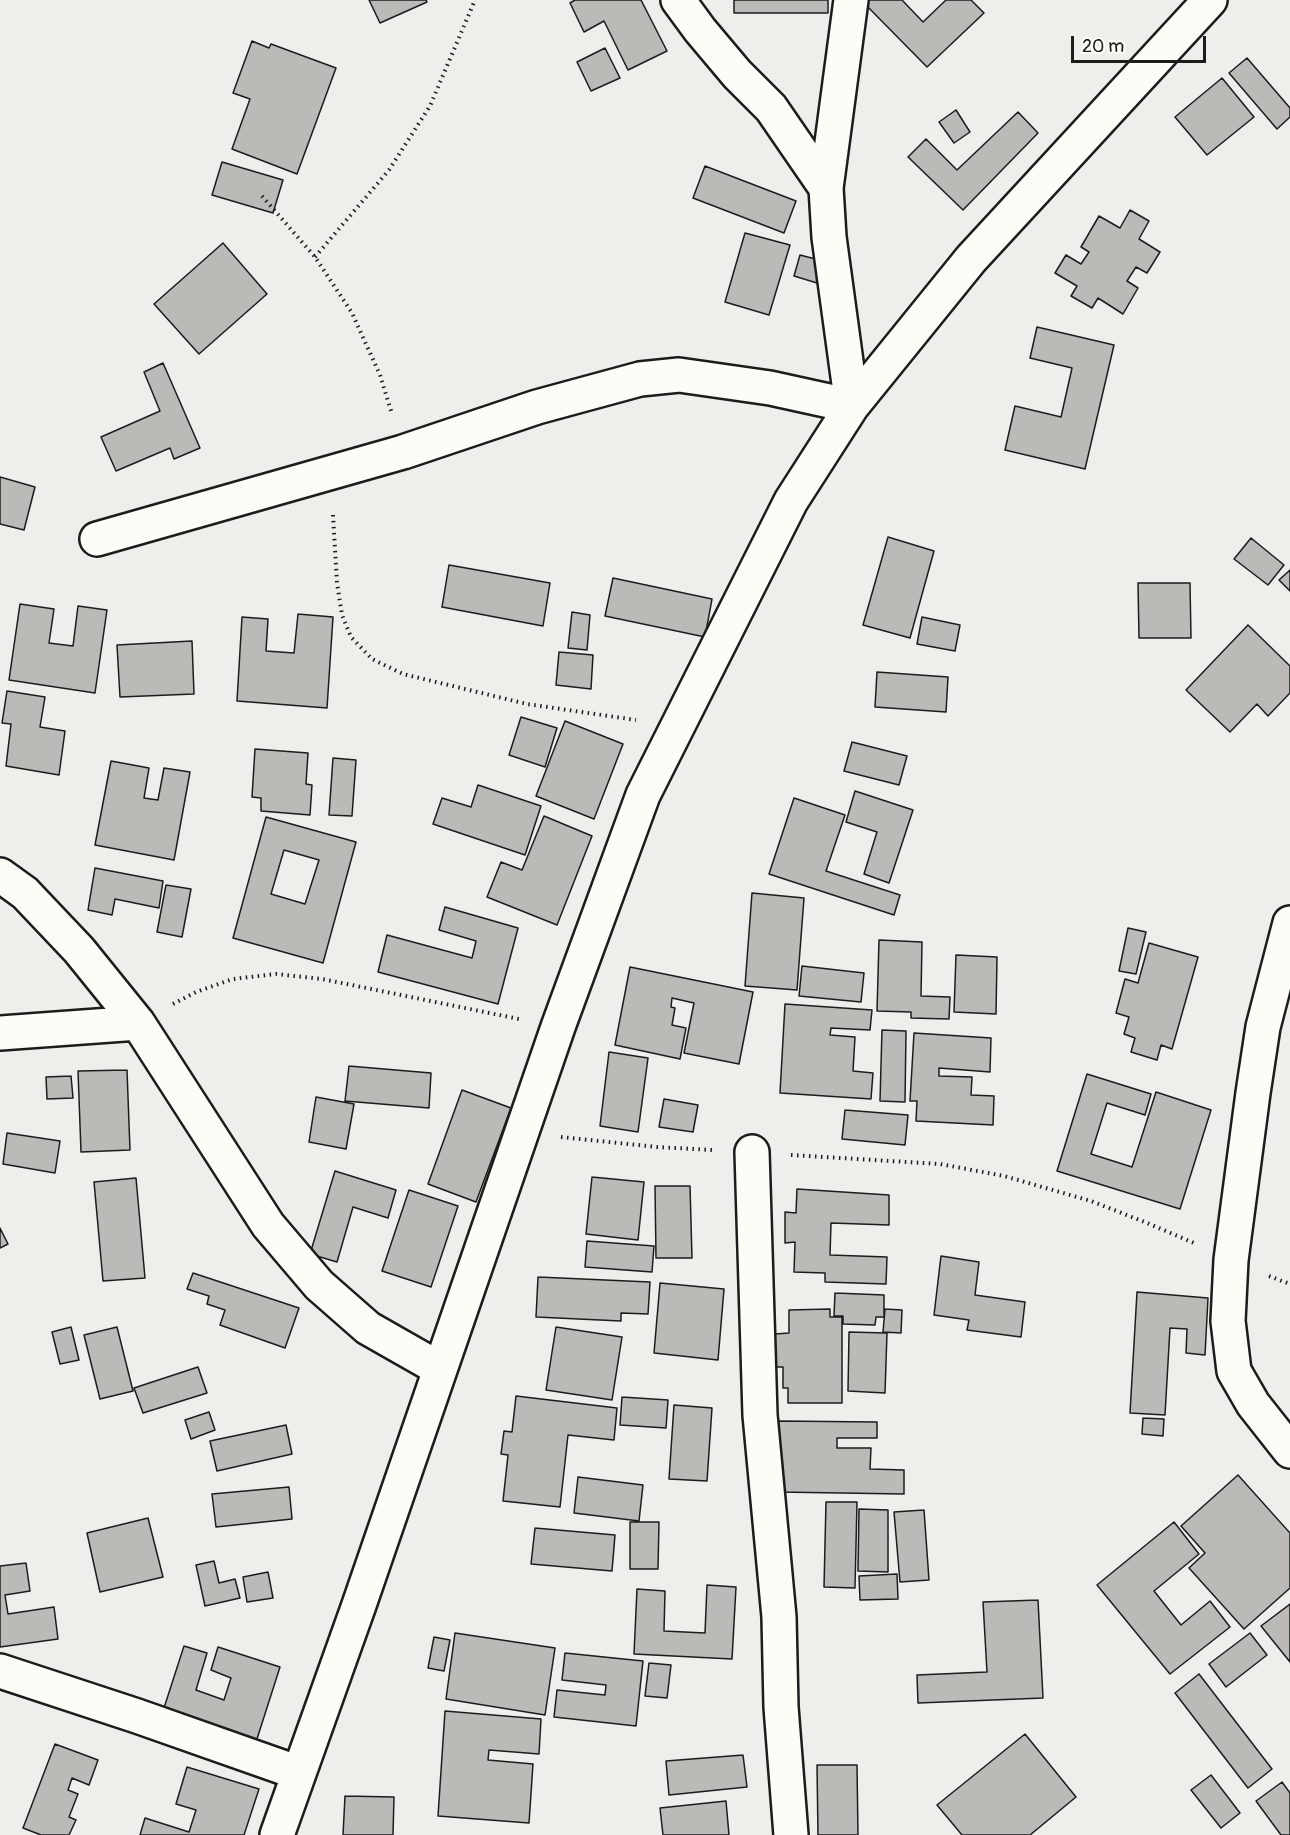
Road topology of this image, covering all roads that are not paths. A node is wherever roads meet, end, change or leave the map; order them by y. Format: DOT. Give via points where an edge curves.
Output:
graph roads {
  1 [pos="678,0"];
  2 [pos="851,0"];
  3 [pos="1210,0"];
  4 [pos="826,188"];
  5 [pos="852,406"];
  6 [pos="97,539"];
  7 [pos="0,875"];
  8 [pos="1290,923"];
  9 [pos="138,1023"];
  10 [pos="0,1033"];
  11 [pos="752,1152"];
  12 [pos="440,1369"];
  13 [pos="1290,1451"];
  14 [pos="0,1671"];
  15 [pos="299,1773"];
  16 [pos="277,1835"];
  17 [pos="791,1835"];
  1 -- 4 [label="street" via="737,74 771,108"];
  2 -- 4 [label="street"];
  3 -- 5 [label="street" via="971,258"];
  4 -- 5 [label="street"];
  5 -- 6 [label="street" via="770,388 679,375 640,379 537,407 403,452"];
  5 -- 12 [label="street" via="791,501 643,795"];
  7 -- 9 [label="street" via="25,892 79,950"];
  8 -- 13 [label="street" via="1263,1027 1231,1260 1227,1321 1234,1371 1253,1404"];
  9 -- 10 [label="street"];
  9 -- 12 [label="street" via="268,1225 319,1285 368,1328"];
  11 -- 17 [label="street" via="760,1416 779,1617"];
  12 -- 15 [label="street"];
  14 -- 15 [label="street"];
  15 -- 16 [label="street"];
}
